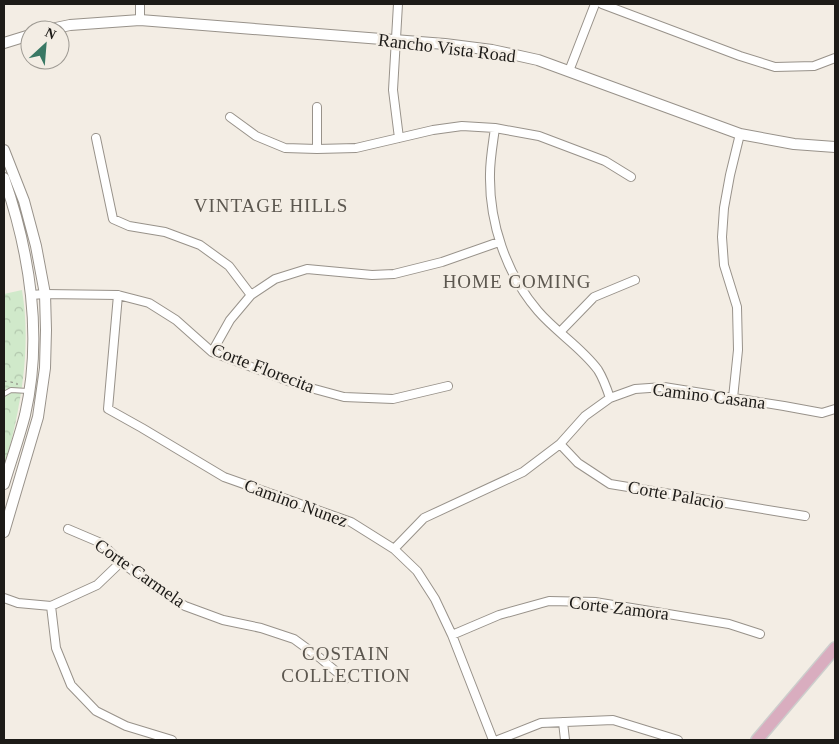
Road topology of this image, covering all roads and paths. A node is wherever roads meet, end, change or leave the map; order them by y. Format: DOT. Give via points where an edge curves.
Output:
graph roads {
  1 [pos="140,4"];
  2 [pos="398,4"];
  3 [pos="595,4"];
  4 [pos="602,4"];
  5 [pos="140,20"];
  6 [pos="70,25"];
  7 [pos="20,38"];
  8 [pos="394,40"];
  9 [pos="4,43"];
  10 [pos="835,58"];
  11 [pos="569,70"];
  12 [pos="317,107"];
  13 [pos="230,117"];
  14 [pos="494,128"];
  15 [pos="740,134"];
  16 [pos="96,138"];
  17 [pos="399,138"];
  18 [pos="835,147"];
  19 [pos="317,149"];
  20 [pos="4,150"];
  21 [pos="631,177"];
  22 [pos="4,178"];
  23 [pos="500,242"];
  24 [pos="636,280"];
  25 [pos="45,294"];
  26 [pos="31,295"];
  27 [pos="118,295"];
  28 [pos="251,295"];
  29 [pos="560,332"];
  30 [pos="212,352"];
  31 [pos="4,381"];
  32 [pos="448,386"];
  33 [pos="23,391"];
  34 [pos="4,394"];
  35 [pos="610,398"];
  36 [pos="733,398"];
  37 [pos="835,409"];
  38 [pos="560,444"];
  39 [pos="4,484"];
  40 [pos="805,516"];
  41 [pos="68,528"];
  42 [pos="4,532"];
  43 [pos="394,549"];
  44 [pos="121,562"];
  45 [pos="4,598"];
  46 [pos="51,606"];
  47 [pos="760,634"];
  48 [pos="452,635"];
  49 [pos="835,648"];
  50 [pos="345,679"];
  51 [pos="563,722"];
  52 [pos="172,740"];
  53 [pos="493,740"];
  54 [pos="498,740"];
  55 [pos="565,740"];
  56 [pos="678,740"];
  57 [pos="757,740"];
  1 -- 5 [label="street"];
  2 -- 8 [label="street"];
  3 -- 11 [label="street"];
  4 -- 10 [label="street" via="775,67 814,66"];
  5 -- 6 [label="main road, Rancho Vista Road"];
  5 -- 8 [label="main road, Rancho Vista Road"];
  7 -- 9 [label="main road"];
  8 -- 11 [label="main road, Rancho Vista Road" via="492,50"];
  8 -- 17 [label="street" via="393,90"];
  11 -- 15 [label="main road, Rancho Vista Road"];
  12 -- 19 [label="street"];
  13 -- 19 [label="street" via="256,136 285,148"];
  14 -- 17 [label="street" via="462,126"];
  14 -- 21 [label="street" via="539,136 606,161"];
  14 -- 23 [label="street" via="490,173 492,211"];
  15 -- 18 [label="main road, Rancho Vista Road" via="794,144"];
  15 -- 36 [label="street" via="724,208 722,237 724,265 737,307 738,350"];
  16 -- 28 [label="street" via="113,219 200,245 229,266"];
  17 -- 19 [label="street" via="356,148"];
  20 -- 25 [label="main road" via="24,201"];
  22 -- 26 [label="main road" via="14,208"];
  23 -- 28 [label="street" via="394,274 307,269 275,279"];
  23 -- 29 [label="street" via="519,284 538,311"];
  24 -- 29 [label="street" via="594,297"];
  25 -- 26 [label="street, Corte Florecita"];
  25 -- 27 [label="street, Corte Florecita"];
  25 -- 42 [label="main road" via="44,368 38,418"];
  26 -- 33 [label="main road" via="33,330"];
  27 -- 30 [label="street, Corte Florecita" via="148,303 176,320"];
  27 -- 43 [label="street, Camino Nunez" via="108,409 224,477 351,522"];
  28 -- 30 [label="street" via="230,320"];
  29 -- 35 [label="street" via="599,372"];
  30 -- 32 [label="street, Corte Florecita" via="296,384 344,397 393,399"];
  31 -- 33 [label="path" via="17,383"];
  33 -- 34 [label="lane" via="11,390"];
  33 -- 39 [label="main road" via="25,414"];
  35 -- 36 [label="street, Camino Casana" via="635,388 664,386"];
  35 -- 38 [label="street, Camino Casana" via="585,416"];
  36 -- 37 [label="street, Camino Casana" via="822,414"];
  38 -- 40 [label="street, Corte Palacio" via="578,463 610,484"];
  38 -- 43 [label="street, Camino Casana" via="523,472 424,518"];
  41 -- 44 [label="street, Corte Carmela" via="102,543"];
  43 -- 48 [label="street, Camino Nunez" via="417,571"];
  44 -- 46 [label="street" via="97,585"];
  44 -- 50 [label="street, Corte Carmela" via="185,606 294,639"];
  45 -- 46 [label="street" via="18,603"];
  46 -- 52 [label="street" via="56,648 71,684 96,711 126,726"];
  47 -- 48 [label="street, Corte Zamora" via="730,624 595,602 549,601 499,615"];
  48 -- 53 [label="street, Camino Nunez"];
  49 -- 57 [label="main road"];
  51 -- 54 [label="street" via="541,723"];
  51 -- 55 [label="street"];
  51 -- 56 [label="street" via="613,720"];
}
